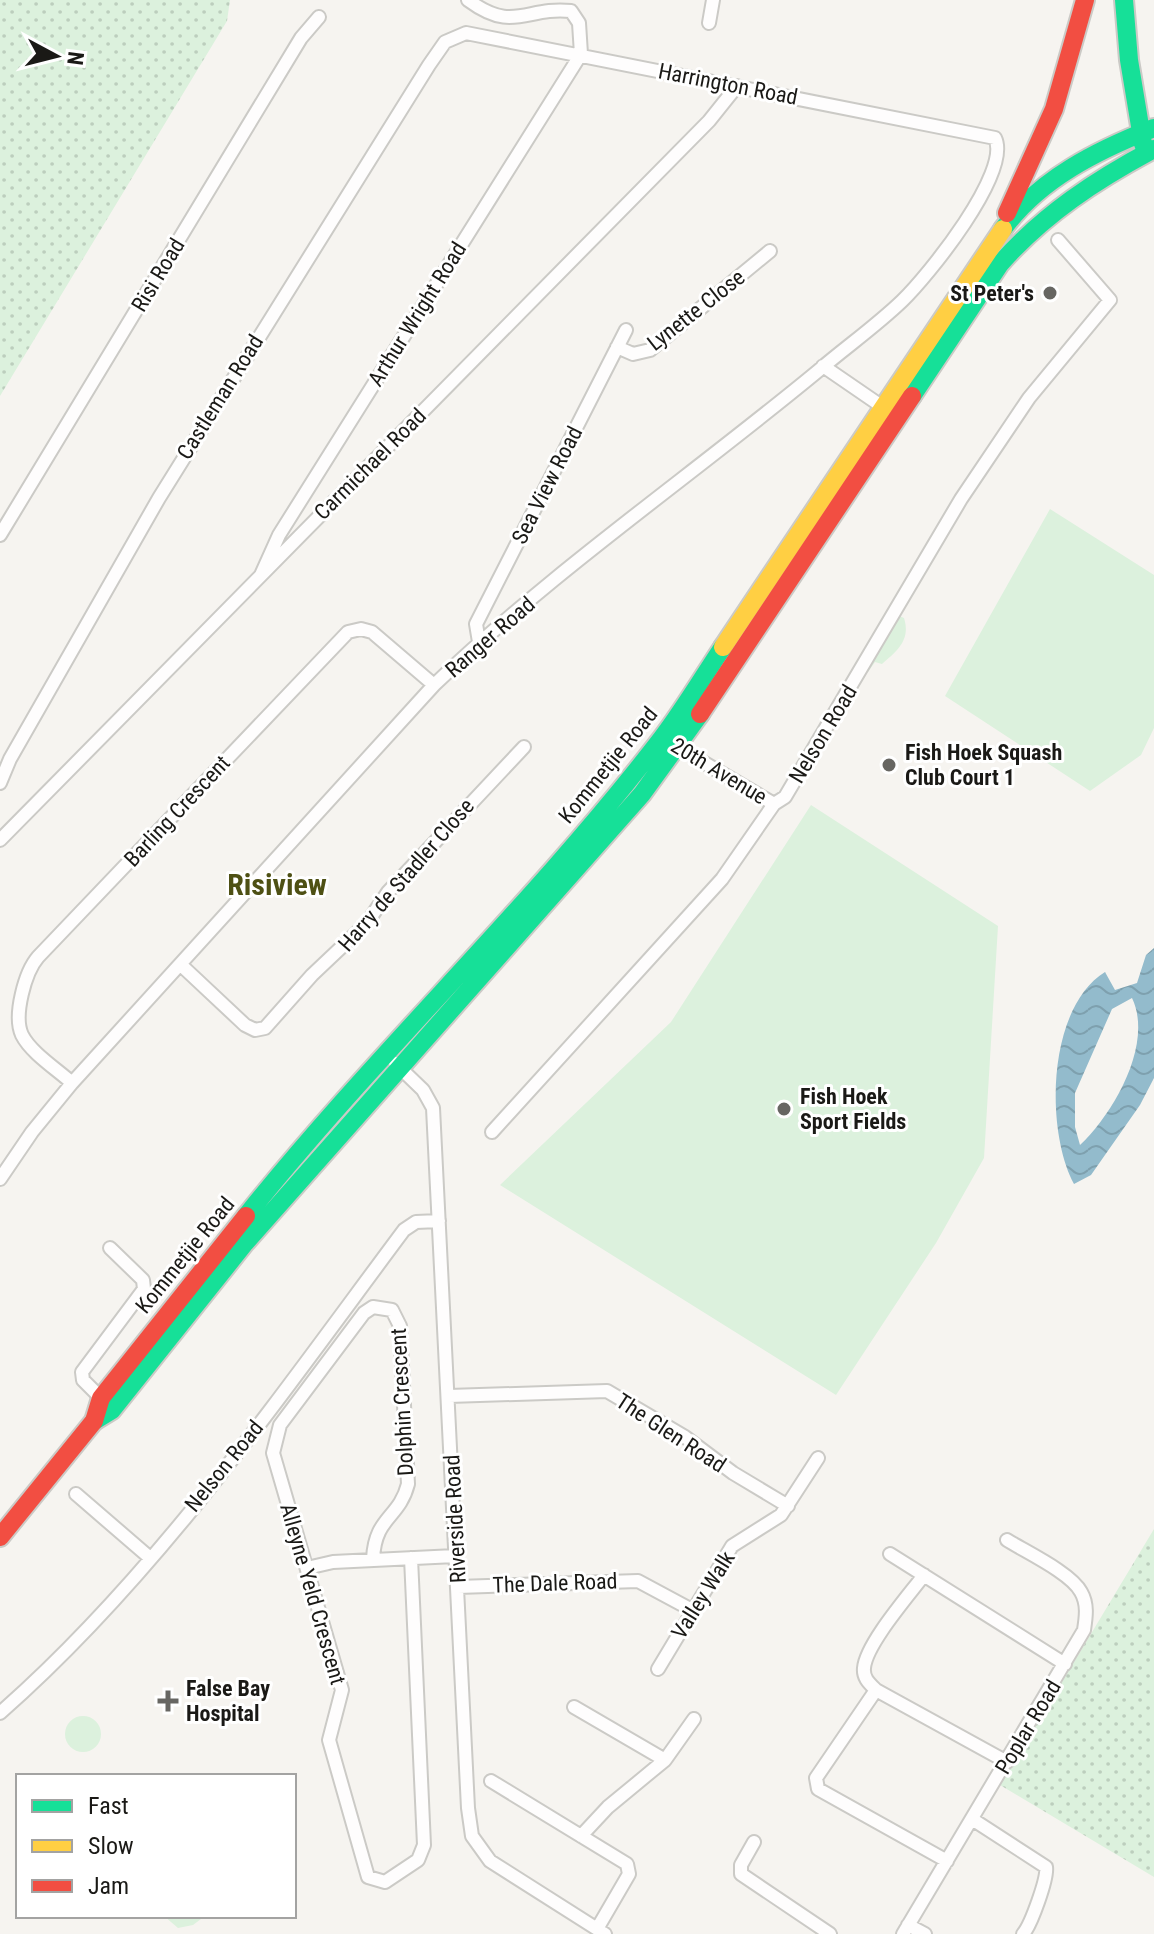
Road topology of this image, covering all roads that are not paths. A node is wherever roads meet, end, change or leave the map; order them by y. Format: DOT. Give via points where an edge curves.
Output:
graph roads {
  1 [pos="468,0"];
  2 [pos="713,0"];
  3 [pos="1085,0"];
  4 [pos="1124,0"];
  5 [pos="319,17"];
  6 [pos="709,23"];
  7 [pos="466,33"];
  8 [pos="581,54"];
  9 [pos="737,86"];
  10 [pos="1147,130"];
  11 [pos="990,135"];
  12 [pos="1150,151"];
  13 [pos="1058,240"];
  14 [pos="770,251"];
  15 [pos="982,257"];
  16 [pos="626,330"];
  17 [pos="617,347"];
  18 [pos="823,366"];
  19 [pos="891,412"];
  20 [pos="0,535"];
  21 [pos="260,578"];
  22 [pos="479,642"];
  23 [pos="434,685"];
  24 [pos="671,743"];
  25 [pos="524,747"];
  26 [pos="0,783"];
  27 [pos="774,804"];
  28 [pos="0,840"];
  29 [pos="181,965"];
  30 [pos="385,1055"];
  31 [pos="401,1068"];
  32 [pos="72,1083"];
  33 [pos="492,1132"];
  34 [pos="0,1179"];
  35 [pos="439,1221"];
  36 [pos="110,1248"];
  37 [pos="449,1396"];
  38 [pos="101,1398"];
  39 [pos="94,1421"];
  40 [pos="280,1425"];
  41 [pos="818,1458"];
  42 [pos="76,1494"];
  43 [pos="788,1506"];
  44 [pos="0,1537"];
  45 [pos="1007,1540"];
  46 [pos="890,1554"];
  47 [pos="455,1556"];
  48 [pos="149,1557"];
  49 [pos="411,1558"];
  50 [pos="373,1559"];
  51 [pos="307,1568"];
  52 [pos="924,1575"];
  53 [pos="458,1587"];
  54 [pos="692,1610"];
  55 [pos="1065,1664"];
  56 [pos="658,1669"];
  57 [pos="876,1690"];
  58 [pos="574,1707"];
  59 [pos="0,1713"];
  60 [pos="694,1719"];
  61 [pos="665,1760"];
  62 [pos="1007,1762"];
  63 [pos="491,1781"];
  64 [pos="972,1819"];
  65 [pos="581,1836"];
  66 [pos="754,1842"];
  67 [pos="947,1861"];
  68 [pos="905,1929"];
  69 [pos="593,1930"];
  70 [pos="830,1934"];
  71 [pos="925,1934"];
  72 [pos="1023,1934"];
  1 -- 8 [label="street" via="482,11 511,19 571,11 579,23"];
  2 -- 6 [label="street"];
  3 -- 15 [label="main road" via="1062,95 1027,176"];
  4 -- 10 [label="main road, Kommetjie Road"];
  5 -- 20 [label="street, Risi Road" via="301,38"];
  7 -- 8 [label="street, Harrington Road"];
  7 -- 26 [label="street, Castleman Road" via="441,47 216,402"];
  8 -- 9 [label="street, Harrington Road"];
  8 -- 21 [label="street, Arthur Wright Road" via="279,535"];
  9 -- 11 [label="street, Harrington Road"];
  9 -- 21 [label="street, Carmichael Road" via="709,121"];
  10 -- 12 [label="main road, Kommetjie Road"];
  10 -- 15 [label="main road, Kommetjie Road" via="1100,152 1037,193"];
  11 -- 18 [label="street, Ranger Road" via="998,147 992,176 941,255 903,300"];
  12 -- 19 [label="main road, Kommetjie Road" via="1072,194 1020,240"];
  13 -- 27 [label="street, Nelson Road" via="1110,300 1007,430 785,797"];
  14 -- 17 [label="street, Lynette Close" via="650,350 633,354"];
  15 -- 19 [label="main road, Kommetjie Road"];
  16 -- 17 [label="street, Sea View Road"];
  17 -- 22 [label="street, Sea View Road" via="476,624"];
  18 -- 19 [label="street"];
  18 -- 22 [label="street, Ranger Road"];
  19 -- 24 [label="main road, Kommetjie Road"];
  21 -- 28 [label="street, Carmichael Road"];
  22 -- 23 [label="street, Ranger Road"];
  23 -- 29 [label="street, Ranger Road"];
  23 -- 32 [label="street, Barling Crescent" via="372,632 348,632 38,957 25,980 21,1031"];
  24 -- 27 [label="street, 20th Avenue"];
  24 -- 30 [label="main road, Kommetjie Road"];
  24 -- 31 [label="main road, Kommetjie Road" via="642,794"];
  25 -- 29 [label="street, Harry de Stadler Close" via="265,1028 245,1025"];
  27 -- 33 [label="street, Nelson Road" via="722,879"];
  29 -- 32 [label="street, Ranger Road"];
  30 -- 31 [label="street, Riverside Road"];
  30 -- 38 [label="main road, Kommetjie Road" via="295,1155"];
  31 -- 35 [label="street, Riverside Road" via="433,1108"];
  31 -- 39 [label="main road, Kommetjie Road" via="245,1243 112,1410"];
  32 -- 34 [label="street, Ranger Road"];
  35 -- 37 [label="street, Riverside Road"];
  35 -- 48 [label="street, Nelson Road" via="416,1222 404,1230 236,1453"];
  36 -- 38 [label="street" via="143,1280 144,1289 82,1372"];
  37 -- 43 [label="street, The Glen Road" via="607,1391"];
  37 -- 47 [label="street, Riverside Road"];
  38 -- 39 [label="main road, Kommetjie Road"];
  39 -- 44 [label="main road, Kommetjie Road"];
  40 -- 50 [label="street, Dolphin Crescent" via="364,1313 373,1307 392,1310 400,1326 408,1484 376,1533"];
  40 -- 51 [label="street, Alleyne Yeld Crescent" via="273,1453"];
  41 -- 43 [label="street, Valley Walk"];
  42 -- 48 [label="street"];
  43 -- 54 [label="street, Valley Walk" via="732,1546"];
  45 -- 55 [label="street, Poplar Road" via="1081,1592 1087,1610 1084,1630"];
  46 -- 52 [label="street"];
  47 -- 49 [label="street"];
  47 -- 53 [label="street, Riverside Road"];
  48 -- 59 [label="street, Nelson Road" via="66,1654"];
  49 -- 50 [label="street"];
  49 -- 51 [label="street, Alleyne Yeld Crescent" via="424,1845 418,1860 385,1882 368,1877 329,1740 342,1690"];
  50 -- 51 [label="street"];
  52 -- 55 [label="street"];
  52 -- 57 [label="street" via="867,1657 864,1673"];
  53 -- 54 [label="street, The Dale Road" via="638,1581"];
  53 -- 69 [label="street, Riverside Road" via="472,1836 490,1861"];
  54 -- 56 [label="street, Valley Walk"];
  55 -- 62 [label="street, Poplar Road"];
  57 -- 62 [label="street"];
  57 -- 67 [label="street" via="816,1778 818,1789"];
  58 -- 61 [label="street"];
  60 -- 61 [label="street"];
  61 -- 65 [label="street"];
  62 -- 64 [label="street, Poplar Road"];
  63 -- 65 [label="street"];
  64 -- 67 [label="street, Poplar Road"];
  64 -- 72 [label="street" via="1046,1867 1048,1877"];
  65 -- 69 [label="street" via="629,1869"];
  66 -- 70 [label="street" via="741,1874"];
  67 -- 68 [label="street, Poplar Road"];
  68 -- 71 [label="street"];
}
